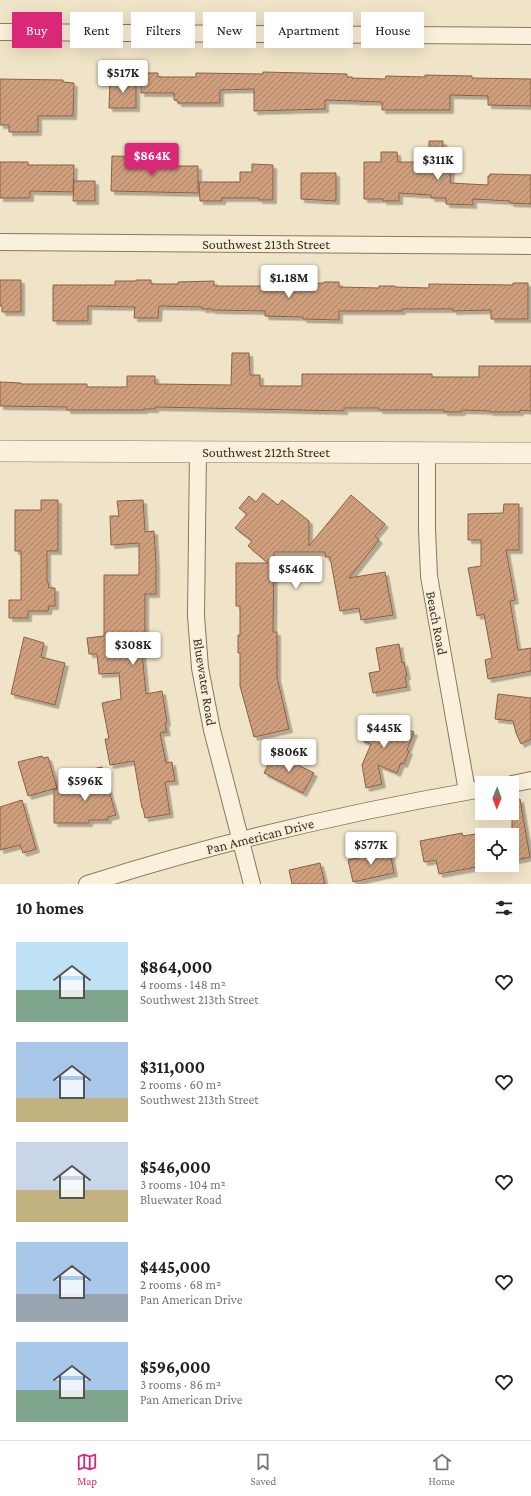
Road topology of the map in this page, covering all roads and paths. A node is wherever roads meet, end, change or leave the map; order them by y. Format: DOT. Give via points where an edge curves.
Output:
graph roads {
  1 [pos="0,32"];
  2 [pos="531,36"];
  3 [pos="0,242"];
  4 [pos="531,246"];
  5 [pos="0,451"];
  6 [pos="198,452"];
  7 [pos="427,452"];
  8 [pos="531,454"];
  9 [pos="531,780"];
  10 [pos="519,783"];
  11 [pos="474,790"];
  12 [pos="241,840"];
  13 [pos="87,884"];
  14 [pos="252,884"];
  1 -- 2 [label="street"];
  3 -- 4 [label="street, Southwest 213th Street"];
  5 -- 6 [label="street, Southwest 212th Street"];
  6 -- 7 [label="street, Southwest 212th Street"];
  6 -- 12 [label="street, Bluewater Road" via="196,616 200,668 212,730"];
  7 -- 8 [label="street, Southwest 212th Street"];
  7 -- 11 [label="street, Beach Road" via="429,576"];
  9 -- 10 [label="street"];
  11 -- 12 [label="street, Pan American Drive"];
  12 -- 13 [label="street, Pan American Drive"];
  12 -- 14 [label="street, Bluewater Road"];
}
